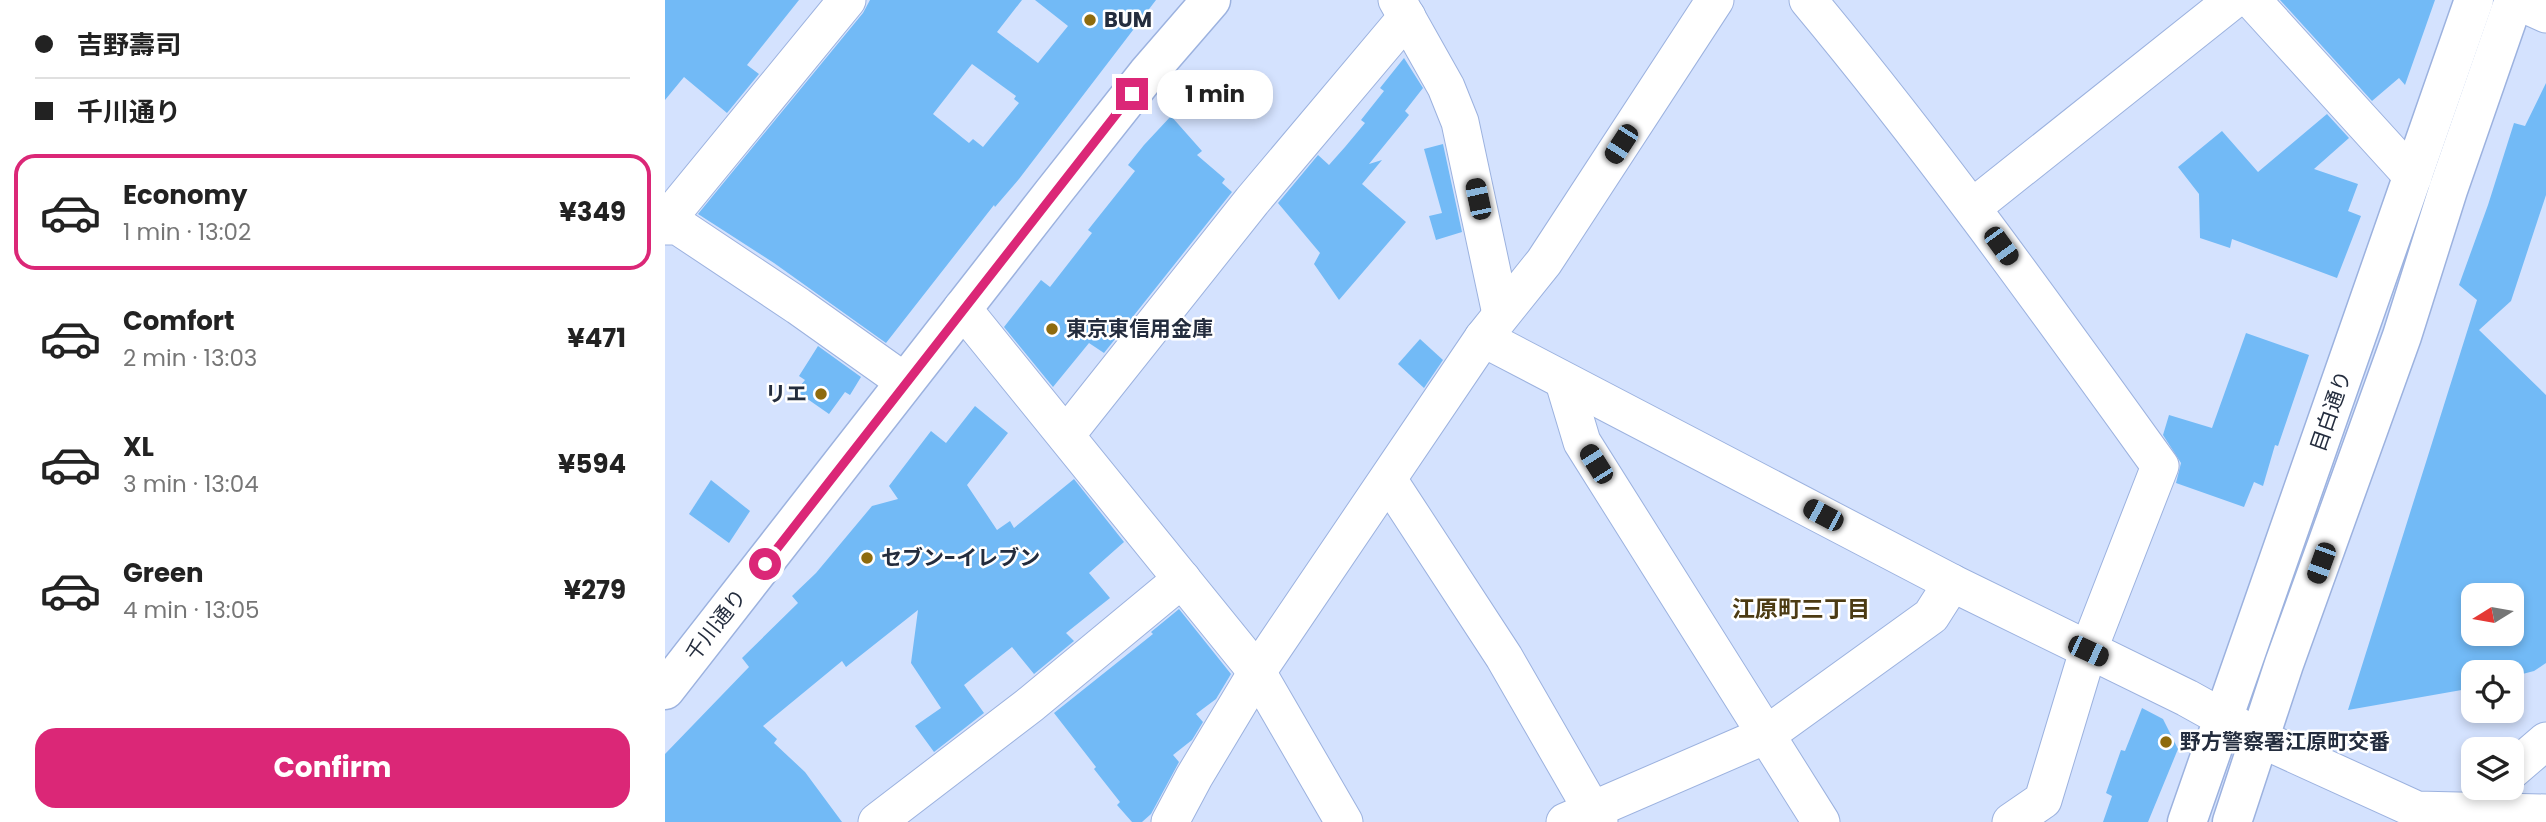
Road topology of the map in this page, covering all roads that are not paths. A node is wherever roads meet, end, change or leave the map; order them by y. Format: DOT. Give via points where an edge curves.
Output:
graph roads {
  1 [pos="848,0"];
  2 [pos="1211,0"];
  3 [pos="1715,0"];
  4 [pos="1808,0"];
  5 [pos="2233,0"];
  6 [pos="2252,0"];
  7 [pos="2474,0"];
  8 [pos="2514,0"];
  9 [pos="1402,8"];
  10 [pos="2546,14"];
  11 [pos="2413,177"];
  12 [pos="1972,207"];
  13 [pos="665,224"];
  14 [pos="962,308"];
  15 [pos="1492,326"];
  16 [pos="905,382"];
  17 [pos="1564,382"];
  18 [pos="1066,435"];
  19 [pos="1389,481"];
  20 [pos="1182,579"];
  21 [pos="1952,583"];
  22 [pos="2088,651"];
  23 [pos="1257,672"];
  24 [pos="665,690"];
  25 [pos="2223,719"];
  26 [pos="1766,735"];
  27 [pos="2259,738"];
  28 [pos="2546,741"];
  29 [pos="2524,760"];
  30 [pos="2485,800"];
  31 [pos="2493,800"];
  32 [pos="2546,813"];
  33 [pos="2418,816"];
  34 [pos="1586,818"];
  35 [pos="877,822"];
  36 [pos="1170,822"];
  37 [pos="1344,822"];
  38 [pos="1821,822"];
  39 [pos="2011,822"];
  40 [pos="2186,822"];
  41 [pos="2232,822"];
  1 -- 13 [label="street"];
  2 -- 14 [label="main road, 千川通り"];
  3 -- 15 [label="street" via="1544,262"];
  4 -- 12 [label="street"];
  5 -- 12 [label="street"];
  6 -- 11 [label="street"];
  7 -- 11 [label="main road, 目白通り"];
  8 -- 10 [label="street"];
  8 -- 27 [label="main road, 目白通り" via="2402,336"];
  9 -- 15 [label="street" via="1460,122"];
  9 -- 18 [label="street"];
  11 -- 25 [label="main road, 目白通り"];
  12 -- 22 [label="street" via="2160,466"];
  13 -- 16 [label="street" via="678,226"];
  14 -- 16 [label="main road, 千川通り"];
  14 -- 18 [label="street"];
  15 -- 17 [label="street"];
  15 -- 19 [label="street"];
  16 -- 24 [label="main road, 千川通り"];
  17 -- 21 [label="street"];
  17 -- 26 [label="street" via="1582,442"];
  18 -- 20 [label="street"];
  19 -- 23 [label="street"];
  19 -- 34 [label="street" via="1504,657"];
  20 -- 23 [label="street"];
  20 -- 35 [label="street" via="1031,704"];
  21 -- 22 [label="street"];
  21 -- 26 [label="street" via="1931,616"];
  22 -- 25 [label="street"];
  22 -- 39 [label="street" via="2043,800"];
  23 -- 36 [label="street"];
  23 -- 37 [label="street"];
  25 -- 27 [label="street"];
  25 -- 40 [label="main road, 目白通り"];
  26 -- 34 [label="street"];
  26 -- 38 [label="street"];
  27 -- 33 [label="street"];
  27 -- 41 [label="main road, 目白通り"];
  28 -- 29 [label="street"];
  30 -- 33 [label="street"];
  31 -- 32 [label="street"];
}
